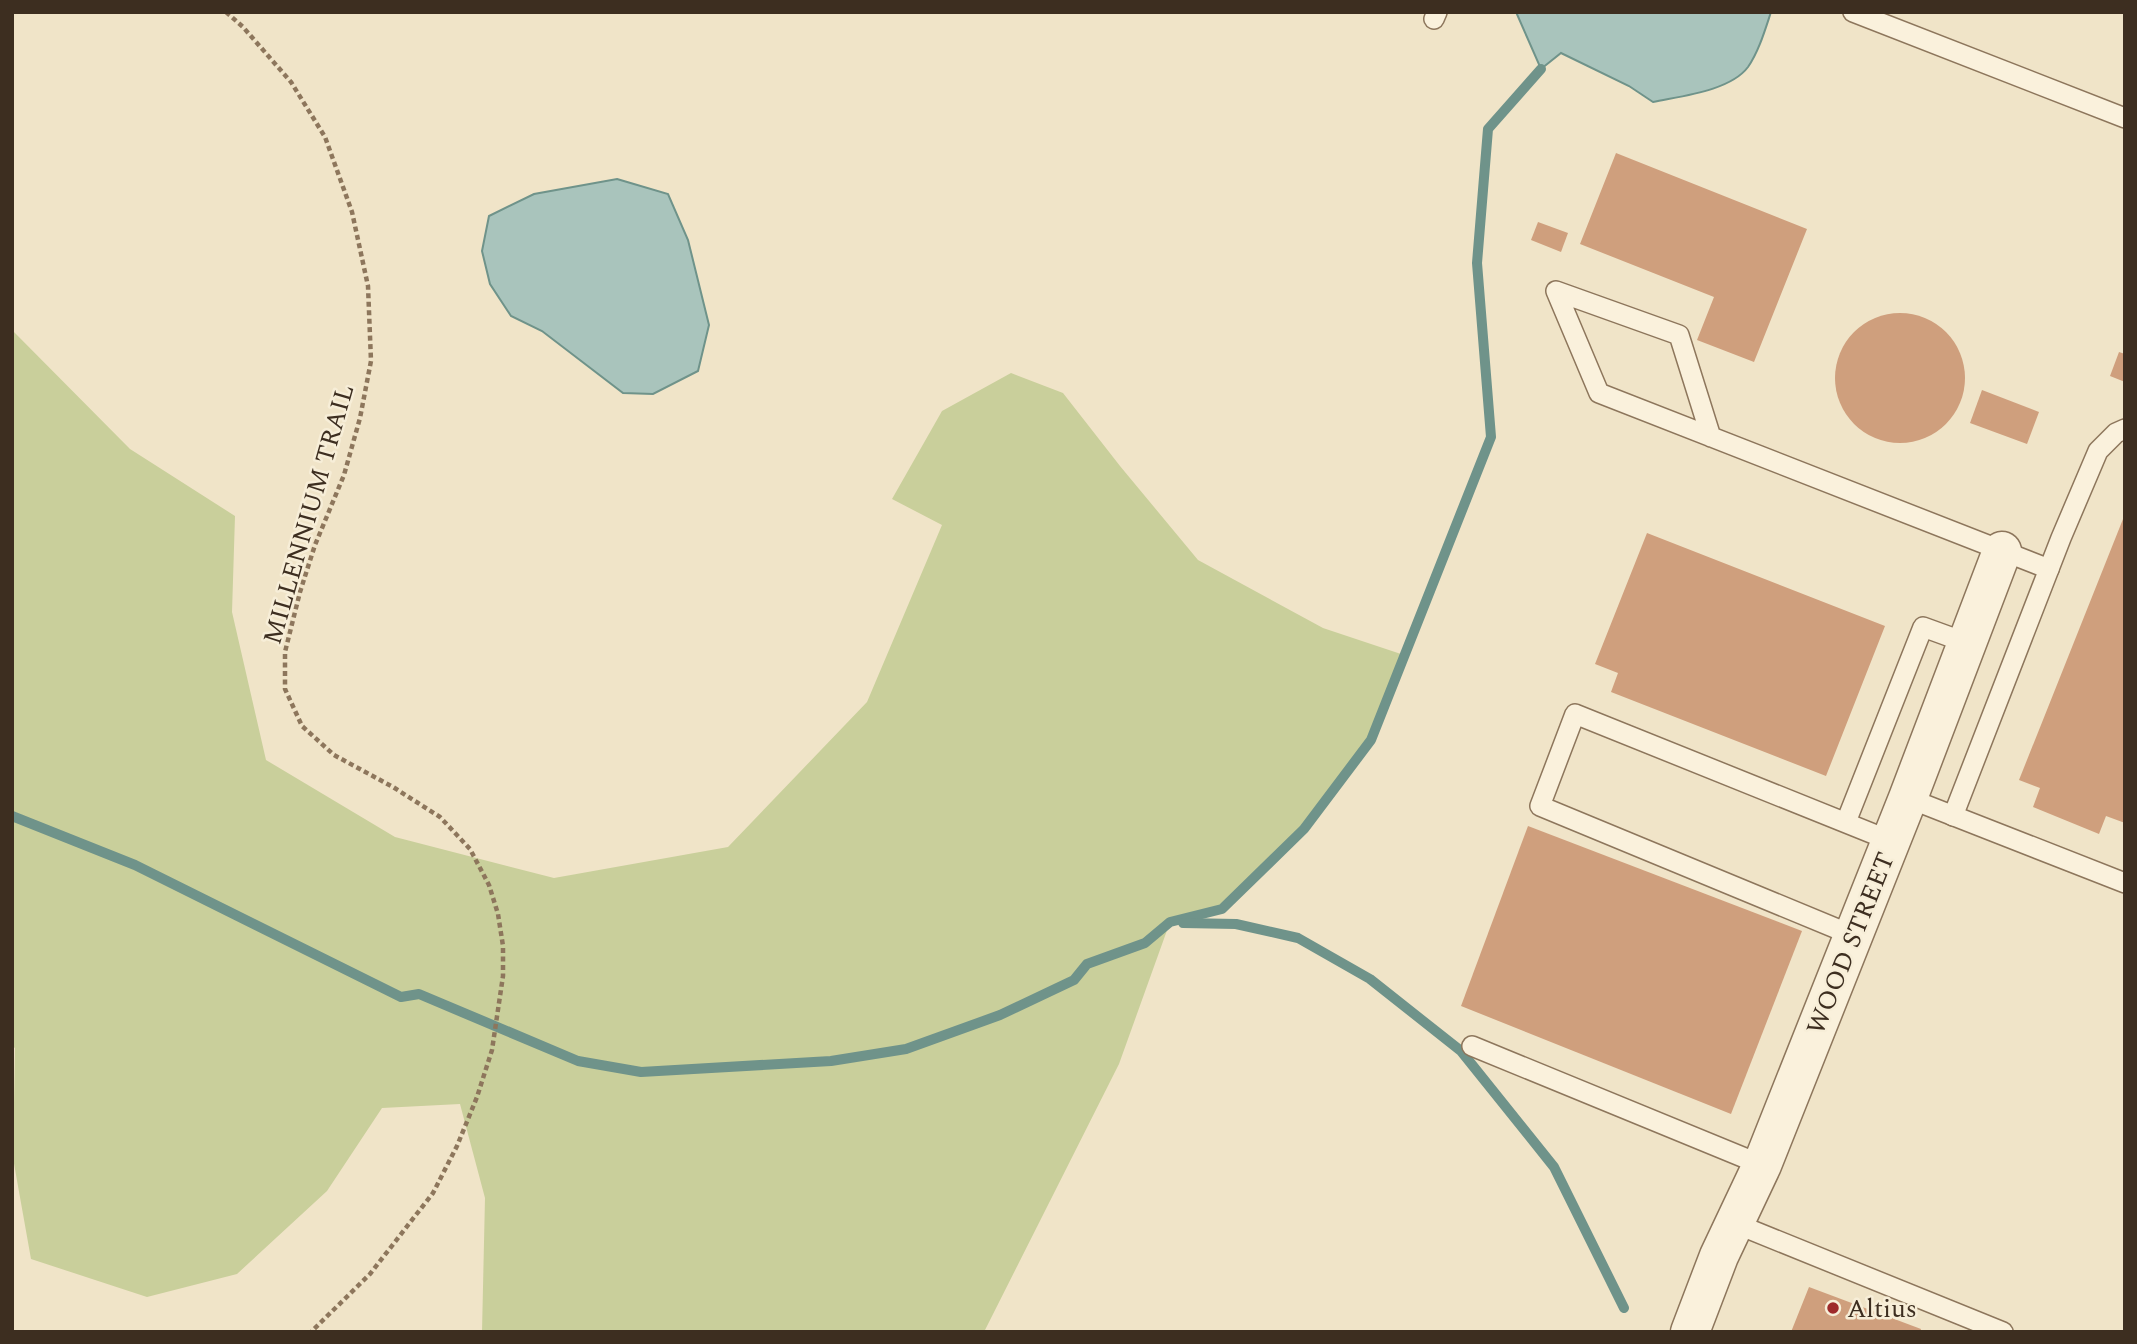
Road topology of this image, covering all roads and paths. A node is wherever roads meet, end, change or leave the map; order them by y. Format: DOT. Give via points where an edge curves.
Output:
graph roads {
  1 [pos="226,12"];
  2 [pos="1853,12"];
  3 [pos="2125,118"];
  4 [pos="2125,429"];
  5 [pos="1711,437"];
  6 [pos="2002,551"];
  7 [pos="2049,569"];
  8 [pos="1967,643"];
  9 [pos="1908,798"];
  10 [pos="1953,816"];
  11 [pos="1846,822"];
  12 [pos="1891,841"];
  13 [pos="2125,883"];
  14 [pos="1852,935"];
  15 [pos="1472,1046"];
  16 [pos="1762,1166"];
  17 [pos="1734,1223"];
  18 [pos="311,1332"];
  19 [pos="1690,1332"];
  20 [pos="2003,1332"];
  1 -- 18 [label="path, MILLENNIUM TRAIL" via="291,82 325,137 352,212 368,286 371,360 360,418 300,592 285,652 285,689 302,726 334,755 440,817 470,849 489,884 503,946 492,1050 457,1146 433,1193 370,1274"];
  2 -- 3 [label="lane"];
  4 -- 7 [label="lane" via="2098,451"];
  5 -- 5 [label="lane" via="1599,393 1556,291 1679,335"];
  5 -- 6 [label="lane"];
  6 -- 7 [label="lane"];
  6 -- 8 [label="street, WOOD STREET"];
  7 -- 10 [label="lane"];
  8 -- 9 [label="street, WOOD STREET"];
  8 -- 11 [label="lane" via="1923,627"];
  9 -- 10 [label="lane"];
  9 -- 12 [label="street, WOOD STREET"];
  10 -- 13 [label="lane"];
  11 -- 12 [label="lane"];
  11 -- 14 [label="lane" via="1575,714 1540,806"];
  12 -- 14 [label="street, WOOD STREET"];
  14 -- 16 [label="street, WOOD STREET"];
  15 -- 16 [label="lane"];
  16 -- 17 [label="street, WOOD STREET"];
  17 -- 19 [label="street, WOOD STREET"];
  17 -- 20 [label="lane"];
}
